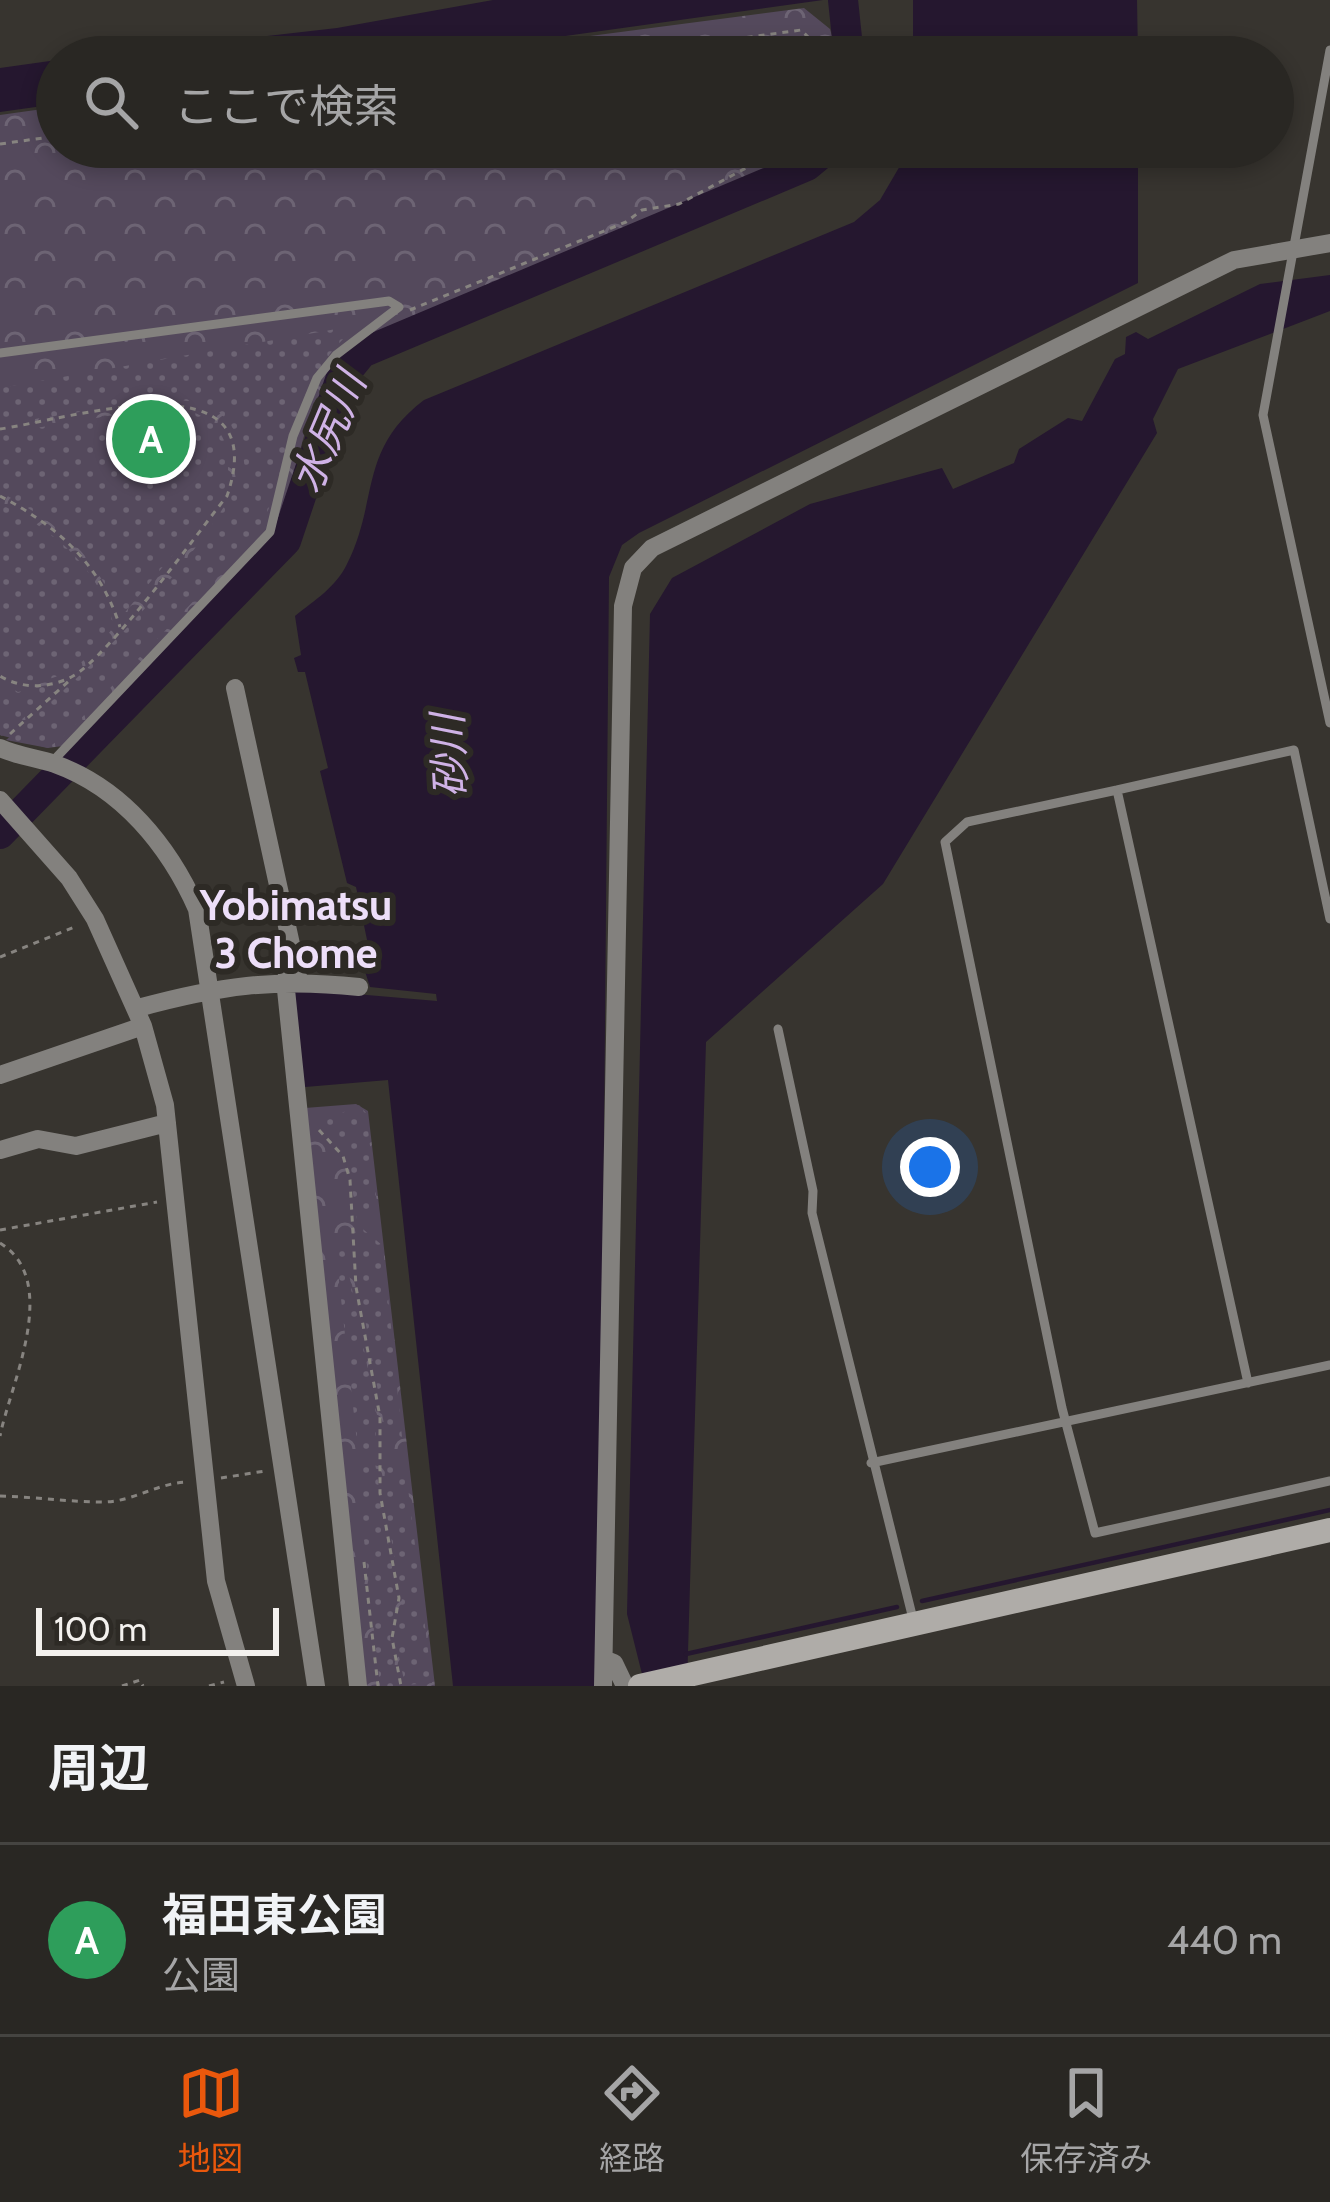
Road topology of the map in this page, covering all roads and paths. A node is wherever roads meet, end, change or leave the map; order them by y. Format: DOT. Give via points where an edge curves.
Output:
graph roads {
  1 [pos="757,36"];
  2 [pos="807,36"];
  3 [pos="1330,50"];
  4 [pos="36,139"];
  5 [pos="0,143"];
  6 [pos="746,168"];
  7 [pos="1330,243"];
  8 [pos="1291,253"];
  9 [pos="397,314"];
  10 [pos="0,353"];
  11 [pos="0,430"];
  12 [pos="0,496"];
  13 [pos="121,627"];
  14 [pos="0,676"];
  15 [pos="74,676"];
  16 [pos="235,688"];
  17 [pos="1330,723"];
  18 [pos="0,746"];
  19 [pos="60,766"];
  20 [pos="1117,790"];
  21 [pos="10,812"];
  22 [pos="95,919"];
  23 [pos="1330,919"];
  24 [pos="0,957"];
  25 [pos="292,980"];
  26 [pos="359,987"];
  27 [pos="213,988"];
  28 [pos="141,1017"];
  29 [pos="778,1029"];
  30 [pos="0,1075"];
  31 [pos="167,1123"];
  32 [pos="319,1130"];
  33 [pos="0,1150"];
  34 [pos="177,1197"];
  35 [pos="0,1230"];
  36 [pos="0,1243"];
  37 [pos="1330,1365"];
  38 [pos="1248,1383"];
  39 [pos="1068,1423"];
  40 [pos="0,1436"];
  41 [pos="871,1463"];
  42 [pos="284,1467"];
  43 [pos="208,1480"];
  44 [pos="1330,1481"];
  45 [pos="0,1496"];
  46 [pos="1330,1530"];
  47 [pos="912,1618"];
  48 [pos="604,1658"];
  49 [pos="122,1686"];
  50 [pos="143,1686"];
  51 [pos="246,1686"];
  52 [pos="316,1686"];
  53 [pos="358,1686"];
  54 [pos="401,1686"];
  55 [pos="603,1686"];
  56 [pos="625,1686"];
  57 [pos="640,1686"];
  1 -- 2 [label="path"];
  3 -- 8 [label="lane"];
  4 -- 5 [label="path"];
  6 -- 9 [label="path" via="680,204 642,209 626,223"];
  7 -- 8 [label="street"];
  8 -- 17 [label="lane" via="1264,395 1266,440"];
  8 -- 48 [label="street" via="1234,260 652,548 633,568 623,606"];
  9 -- 10 [label="lane" via="397,302 389,301"];
  9 -- 19 [label="lane" via="336,355 317,379 270,532"];
  11 -- 13 [label="path" via="164,404 201,407 230,435 237,467 227,496"];
  12 -- 13 [label="path" via="62,532 92,568"];
  13 -- 15 [label="path"];
  14 -- 15 [label="path" via="26,687"];
  15 -- 18 [label="path"];
  16 -- 25 [label="street"];
  18 -- 19 [label="street"];
  19 -- 27 [label="street" via="130,811 180,869"];
  20 -- 23 [label="lane" via="1294,750"];
  20 -- 38 [label="lane"];
  20 -- 39 [label="lane" via="967,822 945,842"];
  21 -- 22 [label="street"];
  22 -- 24 [label="path"];
  22 -- 28 [label="street"];
  25 -- 26 [label="street"];
  25 -- 27 [label="street"];
  25 -- 53 [label="street"];
  27 -- 28 [label="street"];
  27 -- 42 [label="street"];
  28 -- 30 [label="street"];
  28 -- 31 [label="street"];
  29 -- 41 [label="lane"];
  31 -- 33 [label="street" via="76,1146 38,1139"];
  31 -- 34 [label="street"];
  32 -- 54 [label="path" via="343,1156 350,1180 356,1287 380,1417 380,1493 399,1598 392,1638"];
  34 -- 35 [label="path"];
  34 -- 43 [label="street"];
  36 -- 40 [label="path" via="18,1262 30,1316"];
  37 -- 38 [label="lane"];
  38 -- 39 [label="lane"];
  39 -- 41 [label="lane"];
  39 -- 44 [label="lane" via="1095,1533"];
  41 -- 47 [label="lane"];
  42 -- 43 [label="path"];
  42 -- 52 [label="street"];
  43 -- 45 [label="path" via="161,1483 105,1502"];
  43 -- 51 [label="street" via="216,1581"];
  46 -- 47 [label="street"];
  47 -- 57 [label="street"];
  48 -- 55 [label="street"];
  48 -- 56 [label="street"];
  49 -- 50 [label="path"];
}
